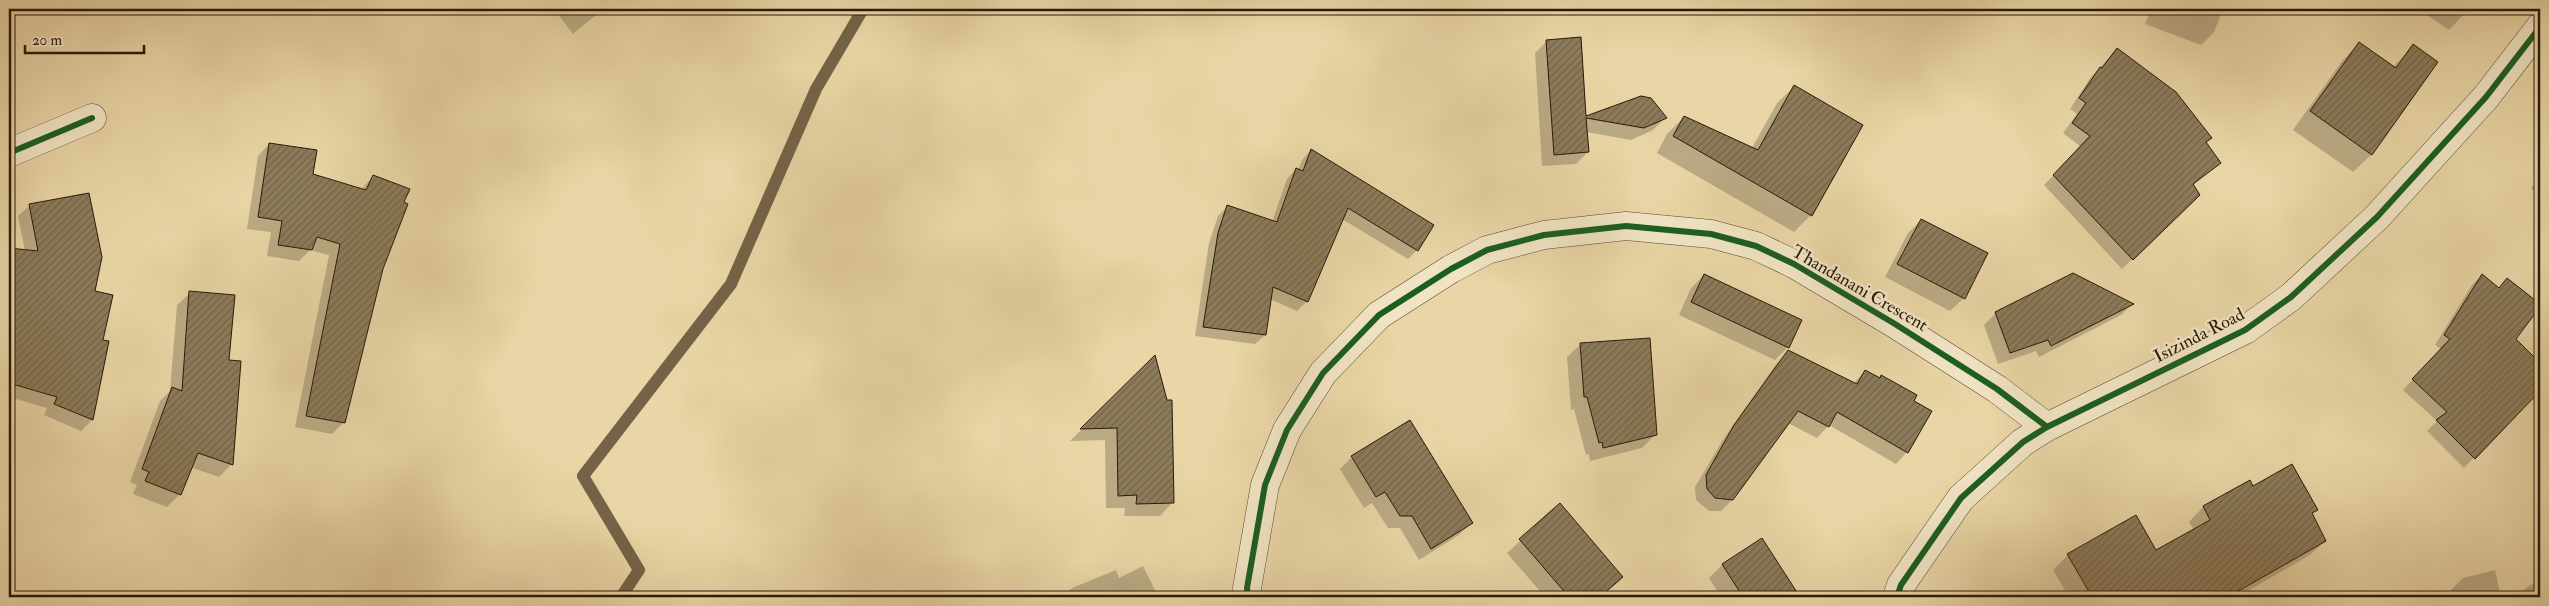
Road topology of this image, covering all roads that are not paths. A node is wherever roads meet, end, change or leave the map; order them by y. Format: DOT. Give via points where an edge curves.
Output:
graph roads {
  1 [pos="2540,27"];
  2 [pos="92,118"];
  3 [pos="9,153"];
  4 [pos="2047,427"];
  5 [pos="1248,597"];
  6 [pos="1896,597"];
  1 -- 4 [label="street, Isizinda Road" via="2486,97 2377,217 2291,296 2245,330"];
  2 -- 3 [label="street"];
  4 -- 5 [label="street, Thandanani Crescent" via="1997,389 1895,324 1794,264 1756,246 1711,234 1626,226 1544,235 1487,250 1451,269 1379,315 1323,373 1287,430 1265,485"];
  4 -- 6 [label="street, Isizinda Road" via="2023,442 1961,498"];
}
